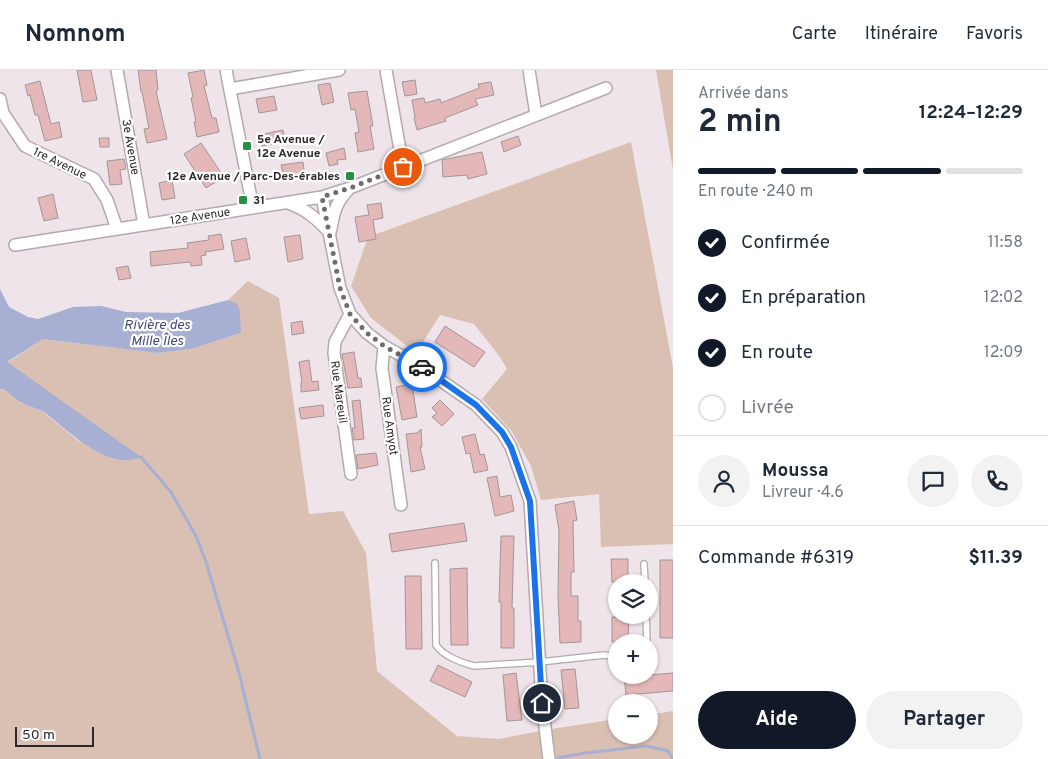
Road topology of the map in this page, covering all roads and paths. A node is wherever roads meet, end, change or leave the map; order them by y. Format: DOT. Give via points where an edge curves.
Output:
graph roads {
  1 [pos="117,70"];
  2 [pos="226,70"];
  3 [pos="339,70"];
  4 [pos="386,70"];
  5 [pos="529,70"];
  6 [pos="606,88"];
  7 [pos="230,90"];
  8 [pos="0,99"];
  9 [pos="536,115"];
  10 [pos="403,167"];
  11 [pos="350,188"];
  12 [pos="322,197"];
  13 [pos="287,202"];
  14 [pos="253,208"];
  15 [pos="144,225"];
  16 [pos="117,229"];
  17 [pos="330,233"];
  18 [pos="15,245"];
  19 [pos="350,314"];
  20 [pos="384,346"];
  21 [pos="352,474"];
  22 [pos="400,505"];
  23 [pos="435,563"];
  24 [pos="644,564"];
  25 [pos="645,574"];
  26 [pos="608,656"];
  27 [pos="540,662"];
  28 [pos="549,759"];
  1 -- 15 [label="street, 3e Avenue"];
  2 -- 7 [label="street"];
  3 -- 7 [label="street"];
  4 -- 10 [label="street"];
  5 -- 9 [label="street"];
  6 -- 9 [label="street, 12e Avenue"];
  7 -- 14 [label="street"];
  8 -- 16 [label="street, 1re Avenue" via="4,113 25,146 94,179 107,200"];
  9 -- 10 [label="street, 12e Avenue"];
  10 -- 11 [label="street, 12e Avenue"];
  11 -- 12 [label="street, 12e Avenue"];
  11 -- 17 [label="street" via="339,200"];
  12 -- 13 [label="street, 12e Avenue"];
  12 -- 17 [label="street"];
  13 -- 14 [label="street, 12e Avenue"];
  13 -- 17 [label="street" via="311,214"];
  14 -- 15 [label="street, 12e Avenue"];
  15 -- 16 [label="street, 12e Avenue"];
  16 -- 18 [label="street, 12e Avenue"];
  17 -- 19 [label="street" via="340,288"];
  19 -- 20 [label="street"];
  19 -- 21 [label="street, Rue Mareuil" via="335,342 334,353"];
  20 -- 22 [label="street, Rue Amyot" via="382,368"];
  20 -- 27 [label="street" via="420,366 476,405 502,432 511,447 530,501"];
  23 -- 27 [label="lane" via="436,645 439,650 474,666"];
  24 -- 25 [label="lane"];
  26 -- 27 [label="lane"];
  27 -- 28 [label="street"];
}
